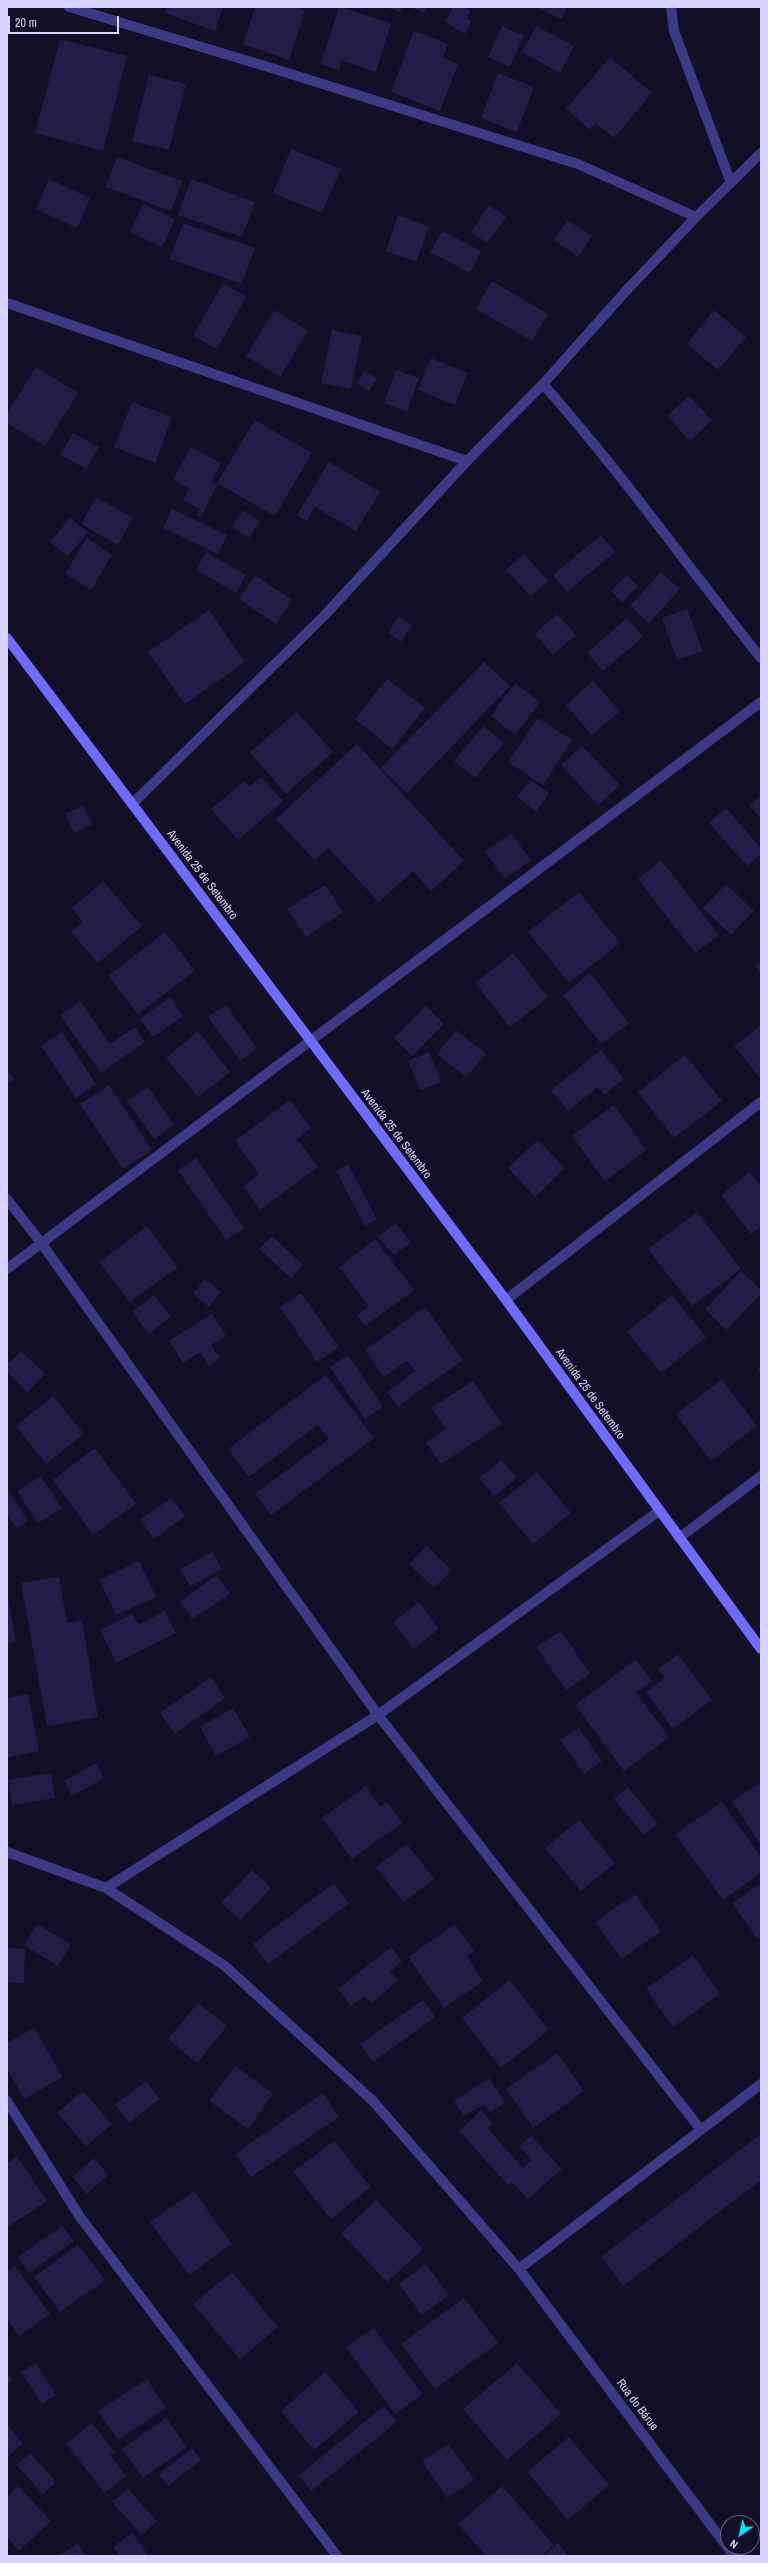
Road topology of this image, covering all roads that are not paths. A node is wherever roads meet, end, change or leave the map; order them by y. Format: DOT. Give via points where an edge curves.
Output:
graph roads {
  1 [pos="69,7"];
  2 [pos="671,7"];
  3 [pos="761,153"];
  4 [pos="731,183"];
  5 [pos="696,217"];
  6 [pos="7,304"];
  7 [pos="543,384"];
  8 [pos="467,461"];
  9 [pos="7,638"];
  10 [pos="761,658"];
  11 [pos="761,702"];
  12 [pos="132,804"];
  13 [pos="310,1043"];
  14 [pos="761,1102"];
  15 [pos="7,1199"];
  16 [pos="42,1244"];
  17 [pos="7,1269"];
  18 [pos="506,1300"];
  19 [pos="761,1476"];
  20 [pos="658,1511"];
  21 [pos="678,1538"];
  22 [pos="761,1649"];
  23 [pos="378,1715"];
  24 [pos="7,1852"];
  25 [pos="106,1888"];
  26 [pos="761,2084"];
  27 [pos="7,2101"];
  28 [pos="701,2130"];
  29 [pos="519,2269"];
  30 [pos="337,2556"];
  31 [pos="734,2556"];
  1 -- 5 [label="street" via="578,164"];
  2 -- 4 [label="street" via="674,31"];
  3 -- 4 [label="street"];
  4 -- 5 [label="street"];
  5 -- 7 [label="street"];
  6 -- 8 [label="street"];
  7 -- 8 [label="street"];
  7 -- 10 [label="street" via="583,429"];
  8 -- 12 [label="street" via="324,616"];
  9 -- 12 [label="street, Avenida 25 de Setembro"];
  11 -- 13 [label="street"];
  12 -- 13 [label="street, Avenida 25 de Setembro"];
  13 -- 16 [label="street"];
  13 -- 18 [label="street, Avenida 25 de Setembro"];
  14 -- 18 [label="street"];
  15 -- 16 [label="street"];
  16 -- 17 [label="street"];
  16 -- 23 [label="street"];
  18 -- 20 [label="street, Avenida 25 de Setembro"];
  19 -- 21 [label="street"];
  20 -- 21 [label="street, Avenida 25 de Setembro"];
  20 -- 23 [label="street"];
  21 -- 22 [label="street, Avenida 25 de Setembro"];
  23 -- 25 [label="street"];
  23 -- 28 [label="street"];
  24 -- 25 [label="street, Rua do Bárue"];
  25 -- 29 [label="street, Rua do Bárue" via="226,1966 237,1976 373,2102"];
  26 -- 28 [label="street"];
  27 -- 30 [label="street" via="80,2216"];
  28 -- 29 [label="street"];
  29 -- 31 [label="street, Rua do Bárue"];
}
